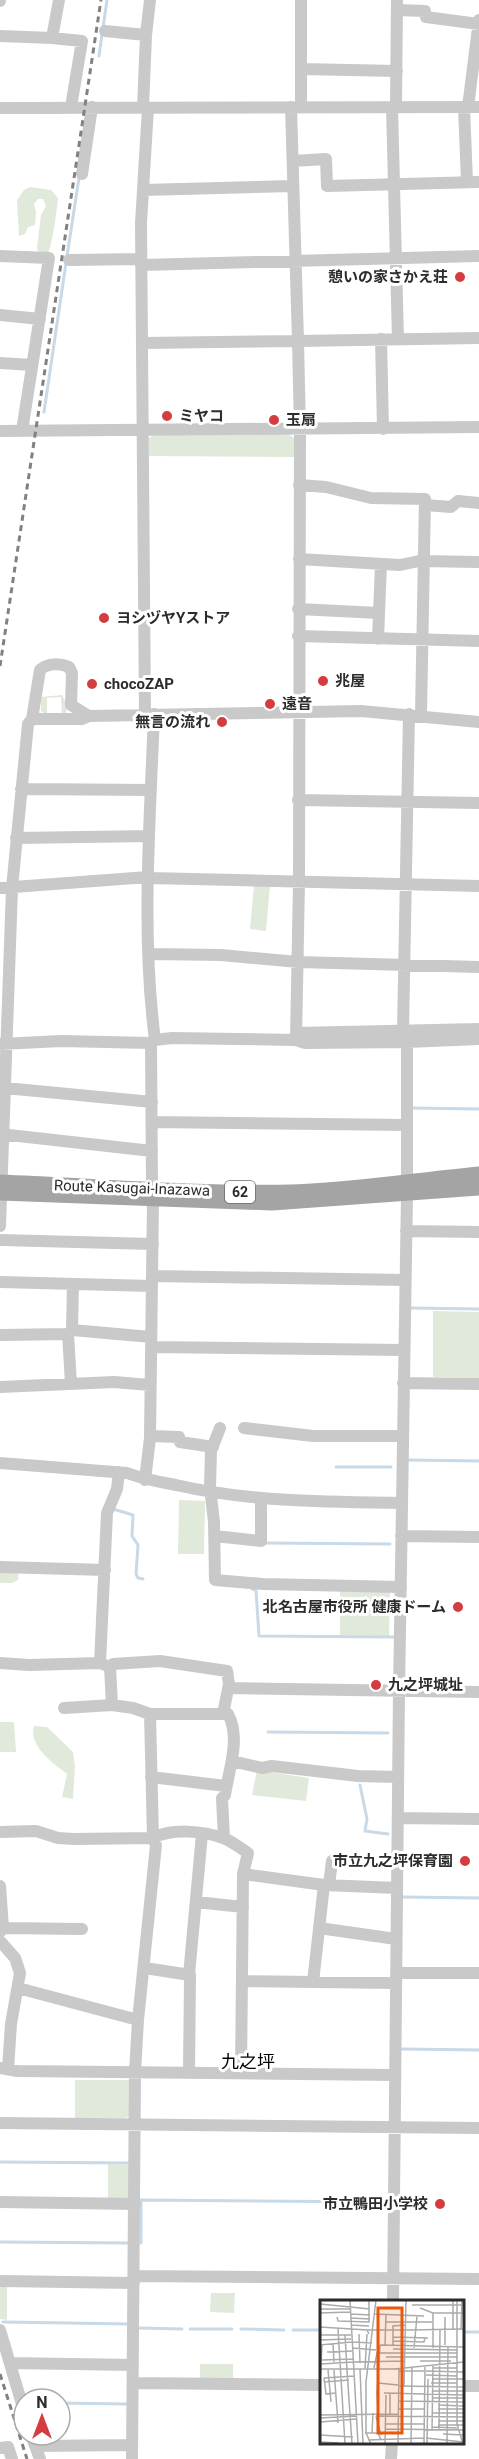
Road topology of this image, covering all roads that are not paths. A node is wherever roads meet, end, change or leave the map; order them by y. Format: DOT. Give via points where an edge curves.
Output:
graph roads {
  1 [pos="58,0"];
  2 [pos="150,0"];
  3 [pos="301,0"];
  4 [pos="397,5"];
  5 [pos="479,22"];
  6 [pos="105,31"];
  7 [pos="146,35"];
  8 [pos="0,36"];
  9 [pos="52,38"];
  10 [pos="301,69"];
  11 [pos="397,71"];
  12 [pos="71,107"];
  13 [pos="92,107"];
  14 [pos="296,107"];
  15 [pos="394,107"];
  16 [pos="470,107"];
  17 [pos="0,108"];
  18 [pos="146,108"];
  19 [pos="293,161"];
  20 [pos="82,174"];
  21 [pos="473,182"];
  22 [pos="394,184"];
  23 [pos="293,186"];
  24 [pos="143,190"];
  25 [pos="0,256"];
  26 [pos="479,256"];
  27 [pos="396,258"];
  28 [pos="69,260"];
  29 [pos="295,261"];
  30 [pos="141,262"];
  31 [pos="0,315"];
  32 [pos="40,319"];
  33 [pos="479,338"];
  34 [pos="381,339"];
  35 [pos="398,339"];
  36 [pos="298,341"];
  37 [pos="142,344"];
  38 [pos="0,363"];
  39 [pos="32,364"];
  40 [pos="479,427"];
  41 [pos="383,429"];
  42 [pos="144,430"];
  43 [pos="300,430"];
  44 [pos="0,431"];
  45 [pos="22,431"];
  46 [pos="300,485"];
  47 [pos="479,503"];
  48 [pos="425,505"];
  49 [pos="299,560"];
  50 [pos="424,561"];
  51 [pos="479,562"];
  52 [pos="381,564"];
  53 [pos="298,609"];
  54 [pos="379,613"];
  55 [pos="298,636"];
  56 [pos="378,639"];
  57 [pos="422,640"];
  58 [pos="479,641"];
  59 [pos="72,705"];
  60 [pos="298,712"];
  61 [pos="149,714"];
  62 [pos="415,715"];
  63 [pos="89,716"];
  64 [pos="32,719"];
  65 [pos="66,719"];
  66 [pos="479,722"];
  67 [pos="21,789"];
  68 [pos="151,790"];
  69 [pos="298,800"];
  70 [pos="408,802"];
  71 [pos="479,803"];
  72 [pos="149,836"];
  73 [pos="16,838"];
  74 [pos="148,877"];
  75 [pos="299,882"];
  76 [pos="406,884"];
  77 [pos="479,886"];
  78 [pos="6,888"];
  79 [pos="5,948"];
  80 [pos="150,954"];
  81 [pos="298,962"];
  82 [pos="404,965"];
  83 [pos="479,967"];
  84 [pos="4,998"];
  85 [pos="479,1029"];
  86 [pos="296,1036"];
  87 [pos="405,1037"];
  88 [pos="479,1039"];
  89 [pos="153,1042"];
  90 [pos="3,1043"];
  91 [pos="3,1087"];
  92 [pos="152,1102"];
  93 [pos="152,1122"];
  94 [pos="407,1125"];
  95 [pos="1,1134"];
  96 [pos="152,1151"];
  97 [pos="479,1174"];
  98 [pos="1,1188"];
  99 [pos="407,1188"];
  100 [pos="479,1188"];
  101 [pos="153,1194"];
  102 [pos="0,1226"];
  103 [pos="406,1231"];
  104 [pos="479,1232"];
  105 [pos="0,1240"];
  106 [pos="153,1244"];
  107 [pos="405,1280"];
  108 [pos="152,1281"];
  109 [pos="0,1282"];
  110 [pos="73,1284"];
  111 [pos="70,1332"];
  112 [pos="0,1335"];
  113 [pos="151,1342"];
  114 [pos="404,1350"];
  115 [pos="403,1383"];
  116 [pos="71,1384"];
  117 [pos="150,1384"];
  118 [pos="479,1384"];
  119 [pos="0,1387"];
  120 [pos="220,1428"];
  121 [pos="244,1428"];
  122 [pos="150,1436"];
  123 [pos="403,1436"];
  124 [pos="213,1447"];
  125 [pos="0,1462"];
  126 [pos="119,1472"];
  127 [pos="146,1480"];
  128 [pos="211,1494"];
  129 [pos="261,1498"];
  130 [pos="402,1503"];
  131 [pos="215,1536"];
  132 [pos="401,1536"];
  133 [pos="479,1537"];
  134 [pos="0,1567"];
  135 [pos="105,1570"];
  136 [pos="401,1587"];
  137 [pos="0,1662"];
  138 [pos="105,1665"];
  139 [pos="228,1688"];
  140 [pos="399,1692"];
  141 [pos="479,1692"];
  142 [pos="112,1705"];
  143 [pos="64,1708"];
  144 [pos="223,1713"];
  145 [pos="150,1714"];
  146 [pos="232,1761"];
  147 [pos="150,1777"];
  148 [pos="398,1777"];
  149 [pos="226,1786"];
  150 [pos="398,1818"];
  151 [pos="479,1819"];
  152 [pos="0,1832"];
  153 [pos="202,1833"];
  154 [pos="153,1838"];
  155 [pos="224,1838"];
  156 [pos="332,1862"];
  157 [pos="243,1874"];
  158 [pos="327,1885"];
  159 [pos="0,1886"];
  160 [pos="397,1888"];
  161 [pos="0,1894"];
  162 [pos="196,1902"];
  163 [pos="243,1907"];
  164 [pos="320,1928"];
  165 [pos="82,1929"];
  166 [pos="1,1934"];
  167 [pos="396,1939"];
  168 [pos="145,1968"];
  169 [pos="479,1973"];
  170 [pos="189,1975"];
  171 [pos="396,1978"];
  172 [pos="242,1981"];
  173 [pos="313,1982"];
  174 [pos="18,1988"];
  175 [pos="138,2020"];
  176 [pos="4,2069"];
  177 [pos="135,2072"];
  178 [pos="189,2072"];
  179 [pos="241,2073"];
  180 [pos="395,2075"];
  181 [pos="0,2123"];
  182 [pos="135,2123"];
  183 [pos="395,2127"];
  184 [pos="479,2128"];
  185 [pos="0,2202"];
  186 [pos="135,2204"];
  187 [pos="393,2279"];
  188 [pos="479,2279"];
  189 [pos="134,2280"];
  190 [pos="0,2281"];
  191 [pos="393,2300"];
  192 [pos="0,2330"];
  193 [pos="9,2363"];
  194 [pos="133,2365"];
  195 [pos="133,2383"];
  196 [pos="320,2385"];
  197 [pos="16,2387"];
  198 [pos="392,2444"];
  199 [pos="72,2445"];
  200 [pos="132,2445"];
  201 [pos="0,2448"];
  202 [pos="12,2459"];
  203 [pos="132,2459"];
  204 [pos="391,2459"];
  1 -- 9 [label="street"];
  2 -- 7 [label="street"];
  3 -- 10 [label="street"];
  4 -- 5 [label="street" via="424,11 426,17"];
  4 -- 11 [label="street"];
  5 -- 16 [label="street"];
  6 -- 7 [label="street"];
  7 -- 18 [label="street"];
  8 -- 9 [label="street"];
  9 -- 12 [label="street" via="82,41"];
  10 -- 11 [label="street"];
  10 -- 14 [label="street"];
  11 -- 15 [label="street"];
  12 -- 13 [label="street"];
  12 -- 17 [label="street"];
  13 -- 18 [label="street"];
  13 -- 20 [label="street"];
  14 -- 15 [label="street"];
  14 -- 18 [label="street"];
  14 -- 19 [label="street"];
  15 -- 16 [label="street"];
  15 -- 22 [label="street"];
  16 -- 21 [label="street"];
  18 -- 24 [label="street"];
  19 -- 22 [label="street" via="326,159 327,186"];
  19 -- 23 [label="street"];
  21 -- 22 [label="street"];
  22 -- 27 [label="street"];
  23 -- 24 [label="street"];
  23 -- 29 [label="street"];
  24 -- 30 [label="street"];
  25 -- 32 [label="street" via="49,258"];
  26 -- 27 [label="street"];
  27 -- 29 [label="street"];
  27 -- 35 [label="street"];
  28 -- 30 [label="street"];
  29 -- 30 [label="street"];
  29 -- 36 [label="street"];
  30 -- 37 [label="street"];
  31 -- 32 [label="street"];
  32 -- 39 [label="street"];
  33 -- 35 [label="street"];
  34 -- 35 [label="street"];
  34 -- 36 [label="street"];
  34 -- 41 [label="street"];
  36 -- 37 [label="street"];
  36 -- 43 [label="street"];
  37 -- 42 [label="street"];
  38 -- 39 [label="street"];
  39 -- 45 [label="street"];
  40 -- 41 [label="street"];
  41 -- 43 [label="street"];
  42 -- 43 [label="street"];
  42 -- 45 [label="street"];
  42 -- 61 [label="street"];
  43 -- 46 [label="street"];
  44 -- 45 [label="street"];
  46 -- 48 [label="street" via="371,498 425,500"];
  46 -- 49 [label="street"];
  47 -- 48 [label="street"];
  48 -- 50 [label="street"];
  49 -- 52 [label="street"];
  49 -- 53 [label="street"];
  50 -- 51 [label="street"];
  50 -- 52 [label="street"];
  50 -- 57 [label="street"];
  52 -- 54 [label="street"];
  53 -- 54 [label="street"];
  53 -- 55 [label="street"];
  54 -- 56 [label="street"];
  55 -- 56 [label="street"];
  55 -- 60 [label="street"];
  56 -- 57 [label="street"];
  57 -- 58 [label="street"];
  57 -- 62 [label="street"];
  59 -- 63 [label="street"];
  59 -- 64 [label="street" via="69,667 44,666 40,670"];
  59 -- 65 [label="street"];
  60 -- 61 [label="street"];
  60 -- 62 [label="street"];
  60 -- 69 [label="street"];
  61 -- 63 [label="street"];
  61 -- 68 [label="street"];
  62 -- 66 [label="street"];
  62 -- 70 [label="street"];
  63 -- 65 [label="street"];
  64 -- 65 [label="street"];
  64 -- 67 [label="street" via="28,724"];
  67 -- 68 [label="street"];
  67 -- 73 [label="street"];
  68 -- 72 [label="street"];
  69 -- 70 [label="street"];
  69 -- 75 [label="street"];
  70 -- 71 [label="street"];
  70 -- 76 [label="street"];
  72 -- 73 [label="street"];
  72 -- 74 [label="street"];
  73 -- 78 [label="street"];
  74 -- 75 [label="street"];
  74 -- 78 [label="street"];
  74 -- 80 [label="street"];
  75 -- 76 [label="street"];
  75 -- 81 [label="street"];
  76 -- 77 [label="street"];
  76 -- 82 [label="street"];
  78 -- 79 [label="street"];
  79 -- 84 [label="street"];
  80 -- 81 [label="street"];
  80 -- 89 [label="street"];
  81 -- 82 [label="street"];
  81 -- 86 [label="street"];
  82 -- 83 [label="street"];
  82 -- 87 [label="street"];
  84 -- 90 [label="street"];
  85 -- 87 [label="street"];
  86 -- 87 [label="street"];
  86 -- 89 [label="street" via="172,1038"];
  87 -- 88 [label="street"];
  87 -- 94 [label="street"];
  89 -- 90 [label="street"];
  89 -- 92 [label="street"];
  90 -- 91 [label="street"];
  91 -- 92 [label="street"];
  91 -- 95 [label="street"];
  92 -- 93 [label="street"];
  93 -- 94 [label="street"];
  93 -- 96 [label="street"];
  94 -- 99 [label="street"];
  95 -- 96 [label="street"];
  95 -- 98 [label="street"];
  96 -- 101 [label="street"];
  97 -- 99 [label="main road, Route Kasugai-Inazawa / 62"];
  98 -- 101 [label="main road, Route Kasugai-Inazawa / 62"];
  98 -- 102 [label="street"];
  99 -- 100 [label="main road, Route Kasugai-Inazawa / 62"];
  99 -- 101 [label="main road, Route Kasugai-Inazawa / 62"];
  99 -- 103 [label="street"];
  101 -- 106 [label="street"];
  103 -- 104 [label="street"];
  103 -- 107 [label="street"];
  105 -- 106 [label="street"];
  106 -- 108 [label="street"];
  107 -- 108 [label="street"];
  107 -- 114 [label="street"];
  108 -- 110 [label="street"];
  108 -- 113 [label="street"];
  109 -- 110 [label="street"];
  110 -- 111 [label="street"];
  111 -- 112 [label="street"];
  111 -- 113 [label="street"];
  111 -- 116 [label="street"];
  113 -- 114 [label="street"];
  113 -- 117 [label="street"];
  114 -- 115 [label="street"];
  115 -- 118 [label="street"];
  115 -- 123 [label="street"];
  116 -- 117 [label="street"];
  116 -- 119 [label="street"];
  117 -- 122 [label="street"];
  120 -- 124 [label="street"];
  121 -- 123 [label="street" via="313,1436"];
  122 -- 124 [label="street" via="179,1437 180,1442"];
  122 -- 127 [label="street"];
  123 -- 130 [label="street"];
  124 -- 128 [label="street"];
  125 -- 126 [label="street"];
  126 -- 127 [label="street"];
  126 -- 135 [label="street" via="107,1513"];
  127 -- 128 [label="street"];
  128 -- 129 [label="street"];
  128 -- 131 [label="street"];
  129 -- 130 [label="street"];
  129 -- 131 [label="street" via="261,1541"];
  130 -- 132 [label="street"];
  131 -- 136 [label="street" via="215,1580"];
  132 -- 133 [label="street"];
  132 -- 136 [label="street"];
  134 -- 135 [label="street"];
  135 -- 138 [label="street"];
  136 -- 140 [label="street"];
  137 -- 138 [label="street"];
  138 -- 139 [label="street" via="145,1661 209,1667 227,1671"];
  138 -- 142 [label="street"];
  139 -- 140 [label="street"];
  139 -- 144 [label="street"];
  140 -- 141 [label="street"];
  140 -- 148 [label="street"];
  142 -- 143 [label="street"];
  142 -- 145 [label="street"];
  144 -- 145 [label="street"];
  144 -- 146 [label="street" via="228,1714 234,1725"];
  145 -- 147 [label="street"];
  146 -- 148 [label="street" via="262,1768"];
  146 -- 149 [label="street"];
  147 -- 149 [label="street"];
  147 -- 154 [label="street"];
  148 -- 150 [label="street"];
  149 -- 155 [label="street" via="222,1798"];
  150 -- 151 [label="street"];
  150 -- 160 [label="street"];
  152 -- 154 [label="street" via="36,1831 74,1839"];
  153 -- 154 [label="street" via="177,1832"];
  153 -- 155 [label="street"];
  153 -- 162 [label="street"];
  154 -- 168 [label="street" via="156,1845"];
  155 -- 157 [label="street" via="248,1853"];
  156 -- 158 [label="street"];
  157 -- 158 [label="street"];
  157 -- 163 [label="street"];
  158 -- 160 [label="street"];
  158 -- 164 [label="street"];
  159 -- 161 [label="street"];
  160 -- 167 [label="street"];
  161 -- 166 [label="street"];
  162 -- 163 [label="street"];
  162 -- 170 [label="street"];
  163 -- 172 [label="street"];
  164 -- 167 [label="street"];
  164 -- 173 [label="street"];
  165 -- 166 [label="street"];
  166 -- 174 [label="street" via="20,1973"];
  167 -- 171 [label="street"];
  168 -- 170 [label="street"];
  168 -- 175 [label="street"];
  169 -- 171 [label="street"];
  170 -- 178 [label="street"];
  171 -- 173 [label="street"];
  171 -- 180 [label="street"];
  172 -- 173 [label="street"];
  172 -- 179 [label="street"];
  174 -- 175 [label="street"];
  174 -- 176 [label="street"];
  175 -- 177 [label="street"];
  176 -- 177 [label="street"];
  177 -- 178 [label="street"];
  177 -- 182 [label="street"];
  178 -- 179 [label="street"];
  179 -- 180 [label="street"];
  180 -- 183 [label="street"];
  181 -- 182 [label="street"];
  182 -- 183 [label="street"];
  182 -- 186 [label="street"];
  183 -- 184 [label="street"];
  183 -- 187 [label="street"];
  185 -- 186 [label="street"];
  186 -- 189 [label="street"];
  187 -- 188 [label="street"];
  187 -- 189 [label="street"];
  187 -- 191 [label="street"];
  189 -- 190 [label="street"];
  189 -- 194 [label="street"];
  192 -- 193 [label="street"];
  193 -- 194 [label="street"];
  193 -- 197 [label="street"];
  194 -- 195 [label="street"];
  195 -- 196 [label="street"];
  195 -- 200 [label="street"];
  198 -- 204 [label="street"];
  199 -- 200 [label="street"];
  200 -- 203 [label="street"];
  201 -- 202 [label="street" via="8,2447"];
}
